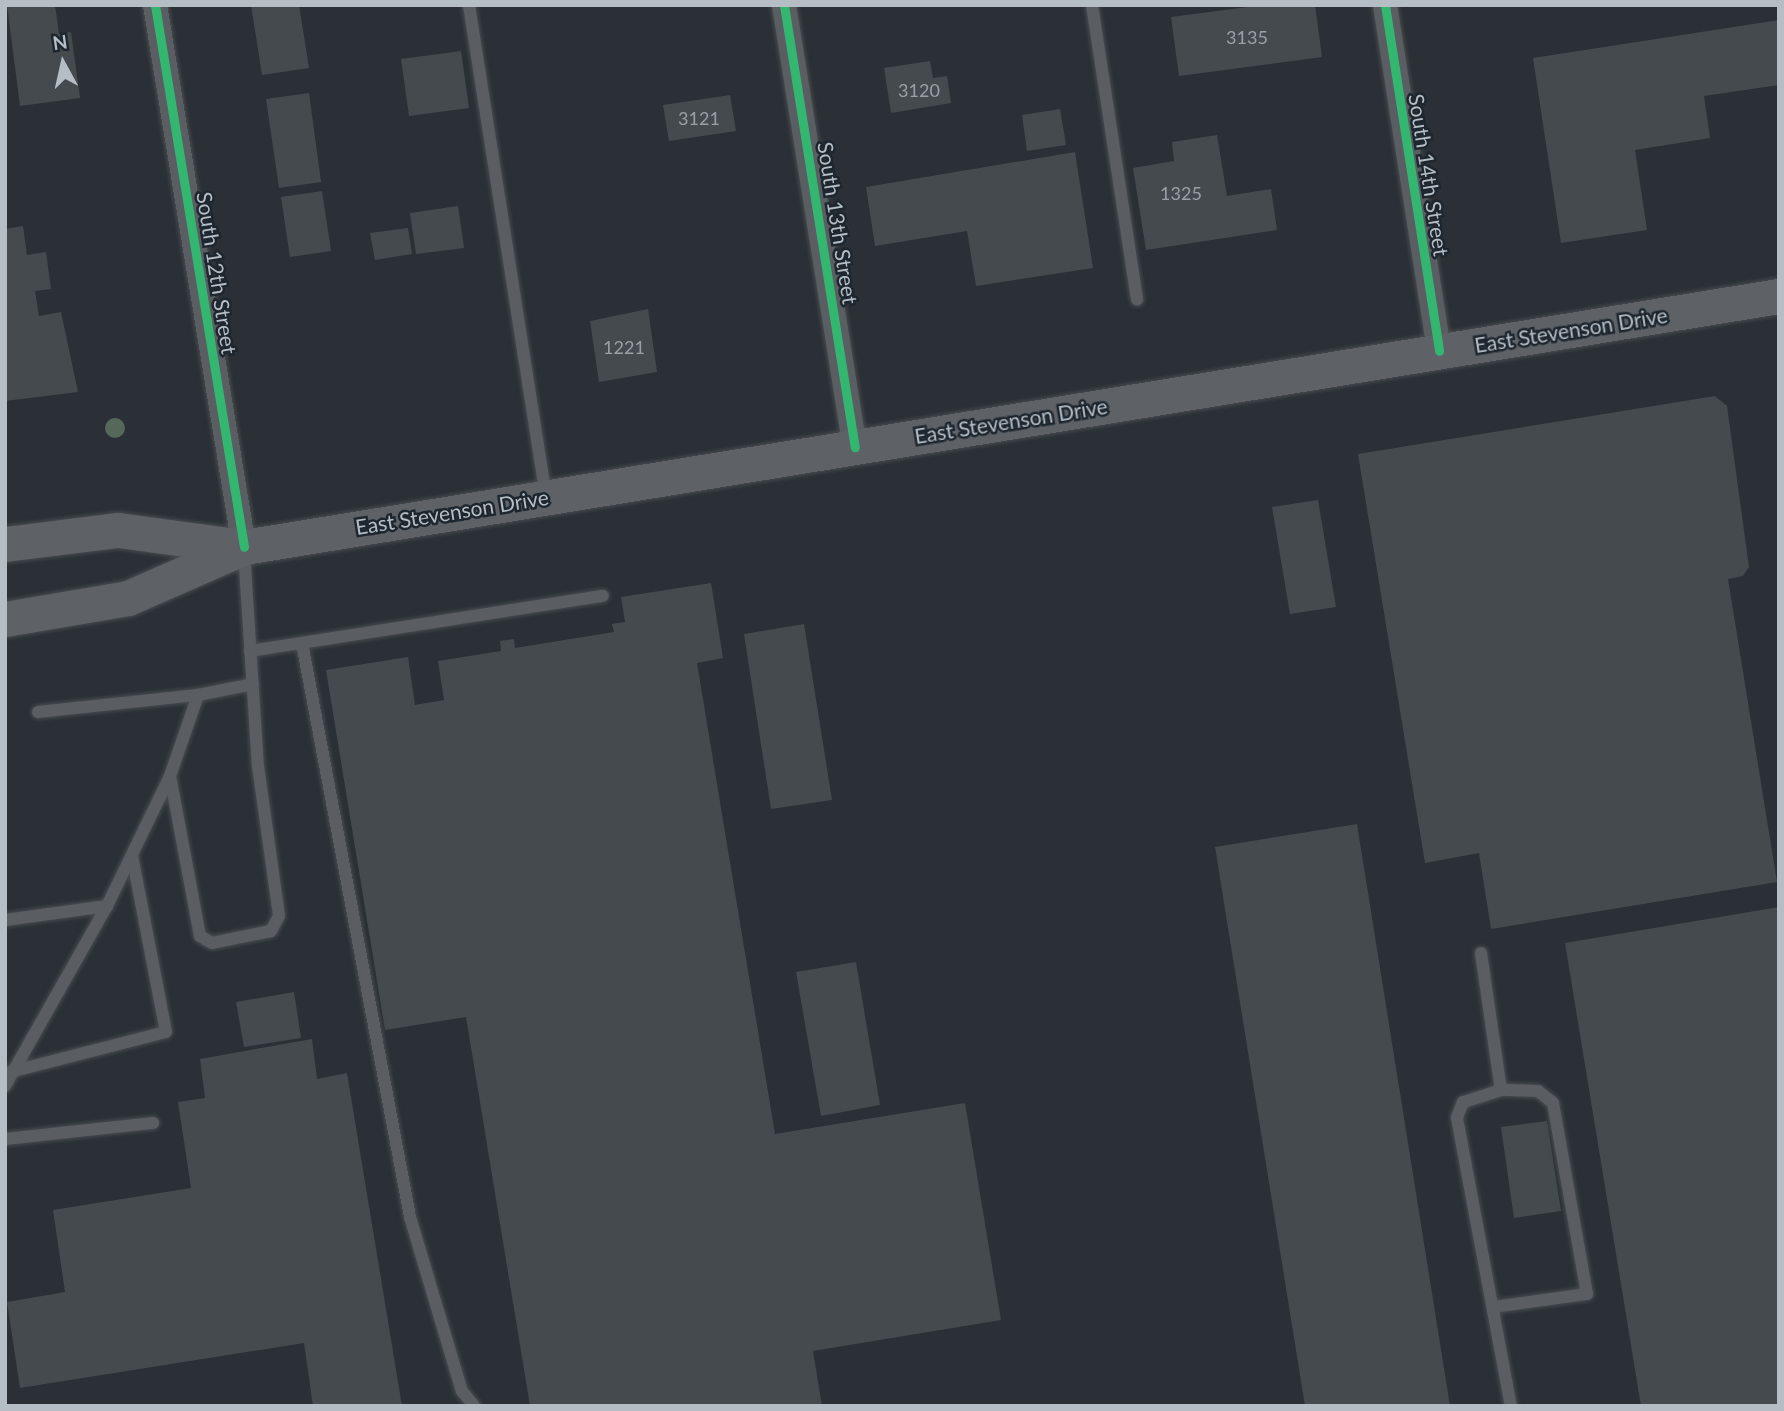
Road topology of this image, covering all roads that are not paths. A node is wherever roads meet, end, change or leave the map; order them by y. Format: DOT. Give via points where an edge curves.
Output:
graph roads {
  1 [pos="155,5"];
  2 [pos="469,5"];
  3 [pos="784,5"];
  4 [pos="1092,5"];
  5 [pos="1385,5"];
  6 [pos="1779,296"];
  7 [pos="1137,300"];
  8 [pos="1438,351"];
  9 [pos="856,447"];
  10 [pos="546,496"];
  11 [pos="5,544"];
  12 [pos="244,547"];
  13 [pos="603,596"];
  14 [pos="5,619"];
  15 [pos="302,643"];
  16 [pos="250,651"];
  17 [pos="253,684"];
  18 [pos="198,695"];
  19 [pos="38,712"];
  20 [pos="170,776"];
  21 [pos="132,855"];
  22 [pos="107,906"];
  23 [pos="6,922"];
  24 [pos="1481,953"];
  25 [pos="7,1078"];
  26 [pos="1501,1090"];
  27 [pos="153,1122"];
  28 [pos="5,1139"];
  29 [pos="1493,1307"];
  30 [pos="474,1406"];
  31 [pos="1511,1406"];
  1 -- 12 [label="street, South 12th Street"];
  2 -- 10 [label="lane"];
  3 -- 9 [label="street, South 13th Street"];
  4 -- 7 [label="lane"];
  5 -- 8 [label="street, South 14th Street"];
  6 -- 8 [label="main road, East Stevenson Drive"];
  8 -- 9 [label="main road, East Stevenson Drive"];
  9 -- 10 [label="main road, East Stevenson Drive"];
  10 -- 12 [label="main road, East Stevenson Drive"];
  11 -- 12 [label="main road, East Stevenson Drive" via="118,530"];
  12 -- 14 [label="main road, East Stevenson Drive" via="128,598"];
  12 -- 16 [label="lane"];
  13 -- 15 [label="lane"];
  15 -- 16 [label="lane"];
  15 -- 30 [label="lane" via="410,1217 462,1391"];
  16 -- 17 [label="lane"];
  17 -- 18 [label="lane"];
  17 -- 20 [label="lane" via="258,766 279,916 271,931 212,943 200,936"];
  18 -- 19 [label="lane"];
  18 -- 20 [label="lane"];
  20 -- 21 [label="lane"];
  21 -- 22 [label="lane"];
  21 -- 25 [label="lane" via="166,1032"];
  22 -- 23 [label="lane"];
  22 -- 25 [label="lane"];
  24 -- 26 [label="lane"];
  26 -- 29 [label="lane" via="1463,1102 1458,1118"];
  26 -- 29 [label="lane" via="1538,1091 1553,1103 1587,1294"];
  27 -- 28 [label="lane"];
  29 -- 31 [label="lane"];
}
